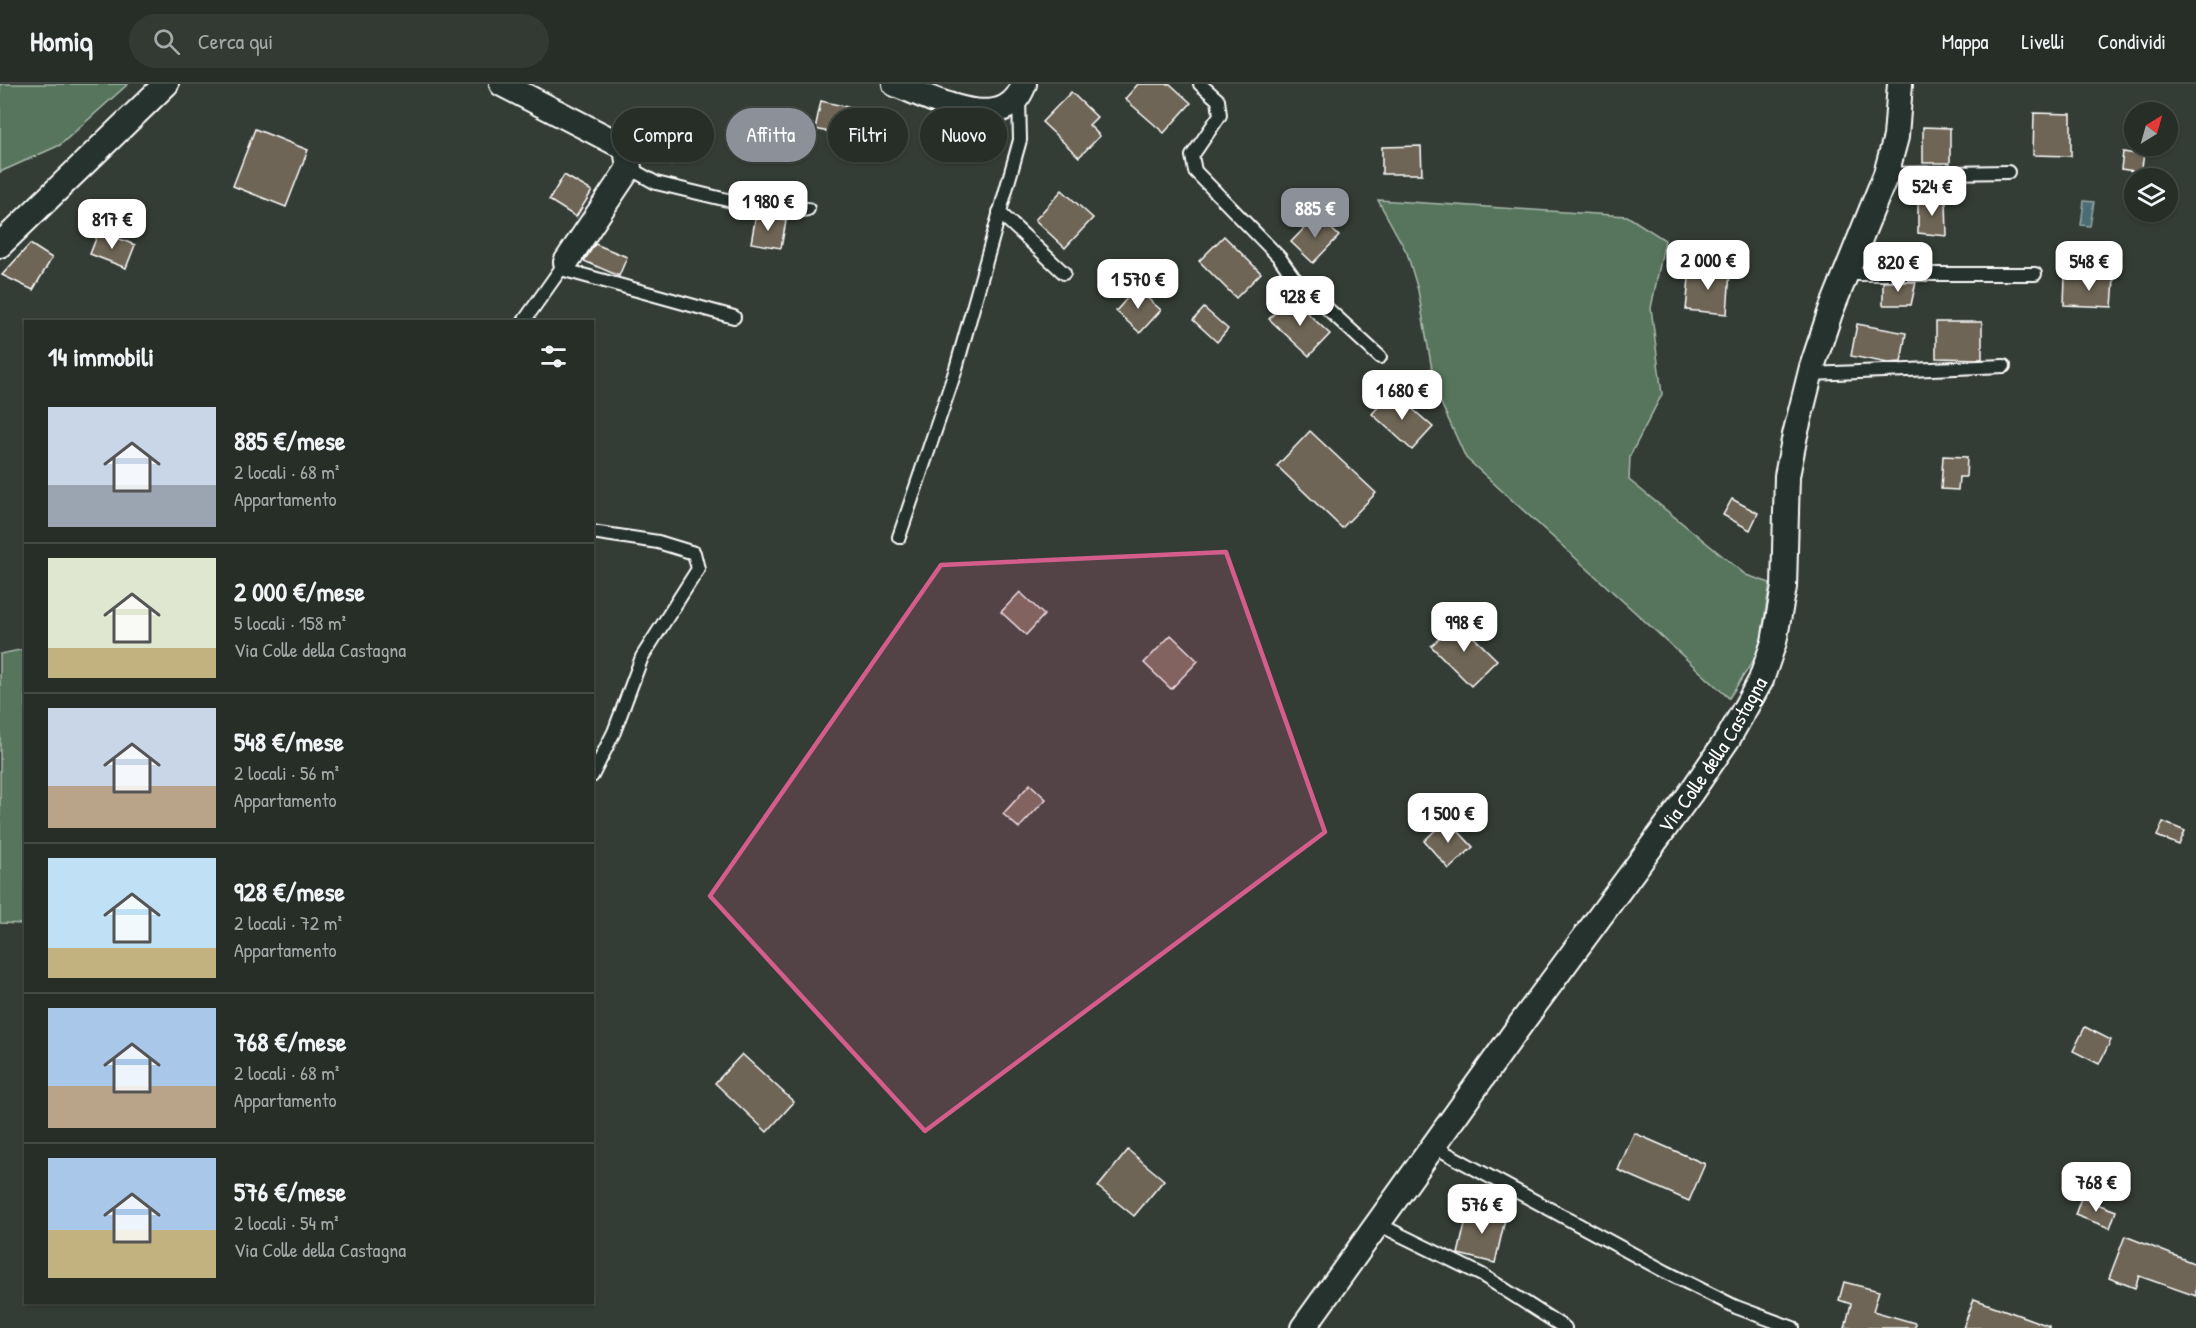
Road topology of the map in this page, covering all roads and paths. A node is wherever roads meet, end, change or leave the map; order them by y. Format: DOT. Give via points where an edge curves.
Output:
graph roads {
  1 [pos="166,84"];
  2 [pos="502,84"];
  3 [pos="895,84"];
  4 [pos="1200,84"];
  5 [pos="1900,84"];
  6 [pos="1021,91"];
  7 [pos="629,168"];
  8 [pos="2008,172"];
  9 [pos="1886,174"];
  10 [pos="808,209"];
  11 [pos="999,212"];
  12 [pos="0,246"];
  13 [pos="564,265"];
  14 [pos="1065,273"];
  15 [pos="1846,274"];
  16 [pos="2035,274"];
  17 [pos="734,317"];
  18 [pos="525,320"];
  19 [pos="1380,357"];
  20 [pos="2004,366"];
  21 [pos="1811,374"];
  22 [pos="594,532"];
  23 [pos="899,537"];
  24 [pos="594,772"];
  25 [pos="1433,1146"];
  26 [pos="1378,1224"];
  27 [pos="1303,1328"];
  28 [pos="1565,1328"];
  29 [pos="1793,1328"];
  1 -- 12 [label="street"];
  2 -- 7 [label="street" via="626,148"];
  3 -- 6 [label="street" via="980,112 1002,111"];
  4 -- 19 [label="lane" via="1218,100 1220,115 1192,156 1195,171 1279,257 1294,278"];
  5 -- 9 [label="street, Via Colle della Castagna" via="1896,136"];
  6 -- 11 [label="lane" via="1020,140"];
  7 -- 10 [label="lane" via="657,183 782,213"];
  7 -- 13 [label="street"];
  8 -- 9 [label="lane"];
  9 -- 15 [label="street, Via Colle della Castagna"];
  11 -- 14 [label="lane"];
  11 -- 23 [label="lane" via="955,372"];
  13 -- 17 [label="lane"];
  13 -- 18 [label="lane"];
  15 -- 16 [label="lane"];
  15 -- 21 [label="street, Via Colle della Castagna"];
  20 -- 21 [label="lane"];
  21 -- 25 [label="street, Via Colle della Castagna" via="1787,476 1784,587 1774,642 1761,680 1690,794"];
  22 -- 24 [label="lane" via="658,542 694,553 698,569 642,657 614,732"];
  25 -- 26 [label="street, Via Colle della Castagna"];
  25 -- 29 [label="lane" via="1666,1272 1736,1307"];
  26 -- 27 [label="street, Via Colle della Castagna"];
  26 -- 28 [label="lane" via="1482,1275"];
}
